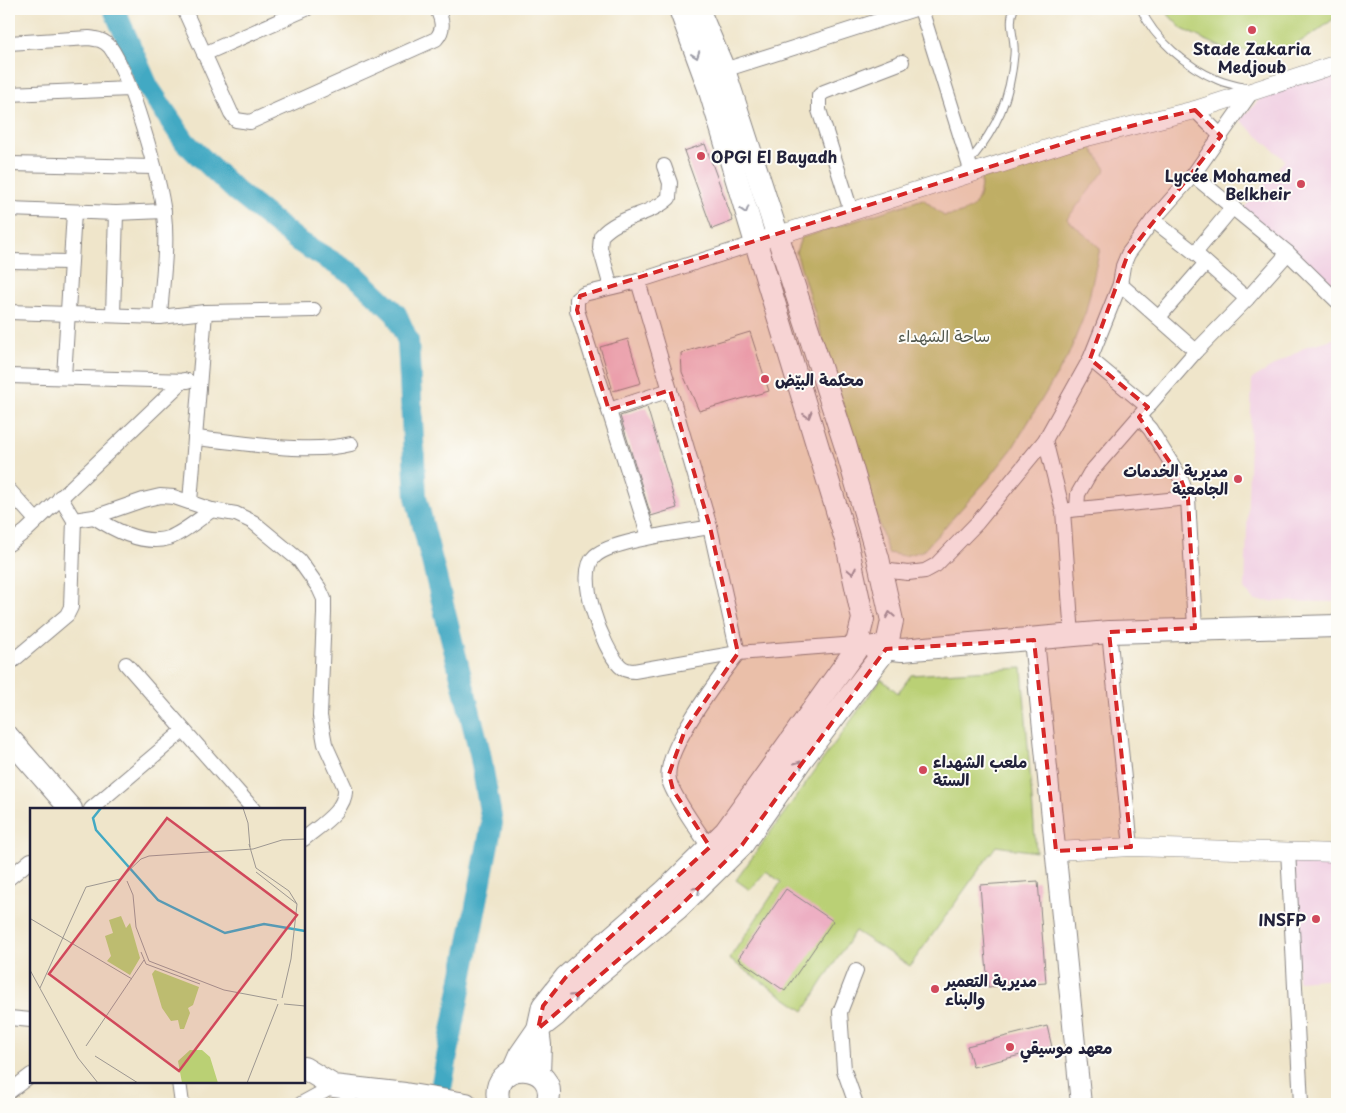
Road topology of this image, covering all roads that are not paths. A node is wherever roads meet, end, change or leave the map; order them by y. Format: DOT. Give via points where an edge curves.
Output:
graph roads {
  1 [pos="184,9"];
  2 [pos="306,9"];
  3 [pos="437,9"];
  4 [pos="680,9"];
  5 [pos="698,9"];
  6 [pos="915,9"];
  7 [pos="921,9"];
  8 [pos="1014,9"];
  9 [pos="1141,9"];
  10 [pos="9,43"];
  11 [pos="204,54"];
  12 [pos="902,62"];
  13 [pos="1337,64"];
  14 [pos="724,70"];
  15 [pos="130,89"];
  16 [pos="1253,90"];
  17 [pos="9,94"];
  18 [pos="1195,110"];
  19 [pos="1221,136"];
  20 [pos="9,164"];
  21 [pos="664,166"];
  22 [pos="154,167"];
  23 [pos="971,167"];
  24 [pos="1194,175"];
  25 [pos="1233,207"];
  26 [pos="9,209"];
  27 [pos="164,211"];
  28 [pos="852,211"];
  29 [pos="74,212"];
  30 [pos="116,213"];
  31 [pos="1153,220"];
  32 [pos="767,239"];
  33 [pos="1196,253"];
  34 [pos="1288,253"];
  35 [pos="9,261"];
  36 [pos="70,262"];
  37 [pos="1206,263"];
  38 [pos="638,281"];
  39 [pos="1120,284"];
  40 [pos="611,287"];
  41 [pos="1247,299"];
  42 [pos="1337,301"];
  43 [pos="314,310"];
  44 [pos="9,312"];
  45 [pos="205,312"];
  46 [pos="68,313"];
  47 [pos="113,315"];
  48 [pos="805,316"];
  49 [pos="160,317"];
  50 [pos="1159,317"];
  51 [pos="780,321"];
  52 [pos="1196,351"];
  53 [pos="1090,359"];
  54 [pos="9,376"];
  55 [pos="64,377"];
  56 [pos="184,380"];
  57 [pos="199,383"];
  58 [pos="670,390"];
  59 [pos="609,410"];
  60 [pos="1143,412"];
  61 [pos="195,438"];
  62 [pos="1045,440"];
  63 [pos="351,444"];
  64 [pos="9,490"];
  65 [pos="60,497"];
  66 [pos="1188,498"];
  67 [pos="190,502"];
  68 [pos="212,510"];
  69 [pos="1070,510"];
  70 [pos="94,517"];
  71 [pos="36,520"];
  72 [pos="74,520"];
  73 [pos="710,527"];
  74 [pos="649,537"];
  75 [pos="9,544"];
  76 [pos="881,570"];
  77 [pos="1337,626"];
  78 [pos="1195,628"];
  79 [pos="1109,632"];
  80 [pos="1072,636"];
  81 [pos="1034,640"];
  82 [pos="857,644"];
  83 [pos="886,649"];
  84 [pos="738,653"];
  85 [pos="9,664"];
  86 [pos="126,664"];
  87 [pos="183,731"];
  88 [pos="9,738"];
  89 [pos="70,808"];
  90 [pos="92,808"];
  91 [pos="252,808"];
  92 [pos="305,838"];
  93 [pos="1131,847"];
  94 [pos="1288,850"];
  95 [pos="1056,851"];
  96 [pos="1337,853"];
  97 [pos="717,856"];
  98 [pos="30,861"];
  99 [pos="9,878"];
  100 [pos="856,972"];
  101 [pos="9,1018"];
  102 [pos="30,1020"];
  103 [pos="538,1029"];
  104 [pos="305,1069"];
  105 [pos="513,1071"];
  106 [pos="539,1074"];
  107 [pos="30,1076"];
  108 [pos="179,1083"];
  109 [pos="9,1092"];
  110 [pos="344,1093"];
  111 [pos="499,1097"];
  112 [pos="549,1103"];
  113 [pos="182,1104"];
  114 [pos="301,1104"];
  115 [pos="466,1104"];
  116 [pos="472,1104"];
  117 [pos="856,1104"];
  118 [pos="1081,1104"];
  119 [pos="1301,1104"];
  1 -- 11 [label="street"];
  2 -- 11 [label="street"];
  3 -- 11 [label="street" via="442,22 436,39 250,122 236,120 231,113"];
  4 -- 32 [label="main road, one-way"];
  5 -- 14 [label="main road"];
  6 -- 14 [label="street"];
  7 -- 23 [label="street"];
  8 -- 23 [label="lane" via="1010,17 1015,53 1005,101 997,124"];
  9 -- 16 [label="lane" via="1148,25 1168,47 1191,64 1218,80"];
  10 -- 15 [label="street" via="100,39 110,47"];
  12 -- 28 [label="street" via="819,96 819,110"];
  13 -- 16 [label="street"];
  14 -- 32 [label="main road"];
  15 -- 17 [label="street"];
  15 -- 22 [label="street"];
  16 -- 18 [label="street"];
  16 -- 19 [label="street"];
  18 -- 19 [label="street"];
  18 -- 23 [label="street"];
  19 -- 24 [label="street"];
  20 -- 22 [label="street"];
  21 -- 40 [label="street" via="670,183 669,198 656,208 618,223 601,236 600,248"];
  22 -- 27 [label="street"];
  23 -- 28 [label="street"];
  24 -- 25 [label="street"];
  24 -- 31 [label="street"];
  25 -- 33 [label="street"];
  25 -- 34 [label="street"];
  26 -- 29 [label="street"];
  27 -- 30 [label="street"];
  27 -- 49 [label="street"];
  28 -- 32 [label="street"];
  29 -- 30 [label="street"];
  29 -- 36 [label="street"];
  30 -- 47 [label="street"];
  31 -- 33 [label="street"];
  31 -- 39 [label="street" via="1128,254"];
  32 -- 38 [label="street"];
  32 -- 48 [label="main road"];
  32 -- 51 [label="main road"];
  33 -- 37 [label="street"];
  34 -- 41 [label="street"];
  34 -- 42 [label="street"];
  35 -- 36 [label="street"];
  36 -- 46 [label="street"];
  37 -- 41 [label="street"];
  37 -- 50 [label="street"];
  38 -- 40 [label="street"];
  38 -- 58 [label="street"];
  39 -- 50 [label="street"];
  39 -- 53 [label="street"];
  40 -- 59 [label="street" via="584,294 577,303"];
  41 -- 52 [label="street"];
  43 -- 45 [label="street"];
  44 -- 46 [label="street"];
  45 -- 49 [label="street"];
  45 -- 57 [label="street"];
  46 -- 47 [label="street"];
  46 -- 55 [label="street"];
  47 -- 49 [label="street"];
  48 -- 51 [label="main road"];
  48 -- 76 [label="main road"];
  50 -- 52 [label="street"];
  51 -- 82 [label="main road, one-way" via="846,540 863,619"];
  52 -- 60 [label="street"];
  53 -- 60 [label="street"];
  53 -- 62 [label="street"];
  54 -- 55 [label="street"];
  55 -- 56 [label="street"];
  56 -- 57 [label="street"];
  56 -- 65 [label="street"];
  57 -- 61 [label="street"];
  58 -- 59 [label="street"];
  58 -- 73 [label="street"];
  59 -- 74 [label="street"];
  60 -- 66 [label="street"];
  60 -- 69 [label="street" via="1086,480"];
  61 -- 63 [label="street" via="300,447"];
  61 -- 67 [label="street"];
  62 -- 69 [label="street"];
  62 -- 76 [label="street" via="977,523 936,565 908,574"];
  64 -- 71 [label="street"];
  65 -- 71 [label="street"];
  65 -- 72 [label="street"];
  66 -- 69 [label="street"];
  66 -- 78 [label="street"];
  67 -- 68 [label="street"];
  67 -- 70 [label="street" via="174,496 160,496"];
  68 -- 70 [label="street" via="178,533 157,539 114,530"];
  68 -- 92 [label="street" via="236,514 253,522 282,544 298,560 324,599 320,716 325,744 346,795 338,809"];
  69 -- 80 [label="street"];
  70 -- 72 [label="street"];
  71 -- 75 [label="street"];
  72 -- 85 [label="street" via="72,596 67,615"];
  73 -- 74 [label="street"];
  73 -- 84 [label="street"];
  74 -- 84 [label="street" via="596,555 588,568 587,583 598,627 618,664 634,671"];
  83 -- 76 [label="main road, one-way" via="892,621"];
  77 -- 78 [label="main road"];
  78 -- 79 [label="main road"];
  79 -- 80 [label="main road"];
  79 -- 93 [label="street"];
  80 -- 81 [label="main road"];
  81 -- 83 [label="main road"];
  81 -- 95 [label="main road"];
  82 -- 83 [label="main road"];
  82 -- 84 [label="street"];
  82 -- 97 [label="main road" via="732,823"];
  97 -- 83 [label="main road, one-way" via="742,845 802,759"];
  84 -- 97 [label="street" via="685,730 669,774 673,790"];
  86 -- 87 [label="street"];
  87 -- 90 [label="street"];
  87 -- 91 [label="street"];
  88 -- 89 [label="main road"];
  93 -- 94 [label="street"];
  93 -- 95 [label="street"];
  94 -- 96 [label="street"];
  94 -- 119 [label="street"];
  95 -- 118 [label="main road"];
  97 -- 103 [label="main road" via="566,977 543,1006"];
  98 -- 99 [label="street"];
  100 -- 117 [label="street" via="840,1012 844,1070"];
  101 -- 102 [label="street"];
  103 -- 105 [label="main road"];
  103 -- 106 [label="main road"];
  104 -- 110 [label="main road"];
  105 -- 106 [label="main road" via="528,1070"];
  105 -- 111 [label="main road" via="502,1080"];
  106 -- 112 [label="main road" via="546,1084"];
  107 -- 109 [label="street"];
  108 -- 113 [label="street"];
  110 -- 114 [label="street"];
  110 -- 115 [label="main road" via="406,1094"];
  111 -- 116 [label="main road"];
}
